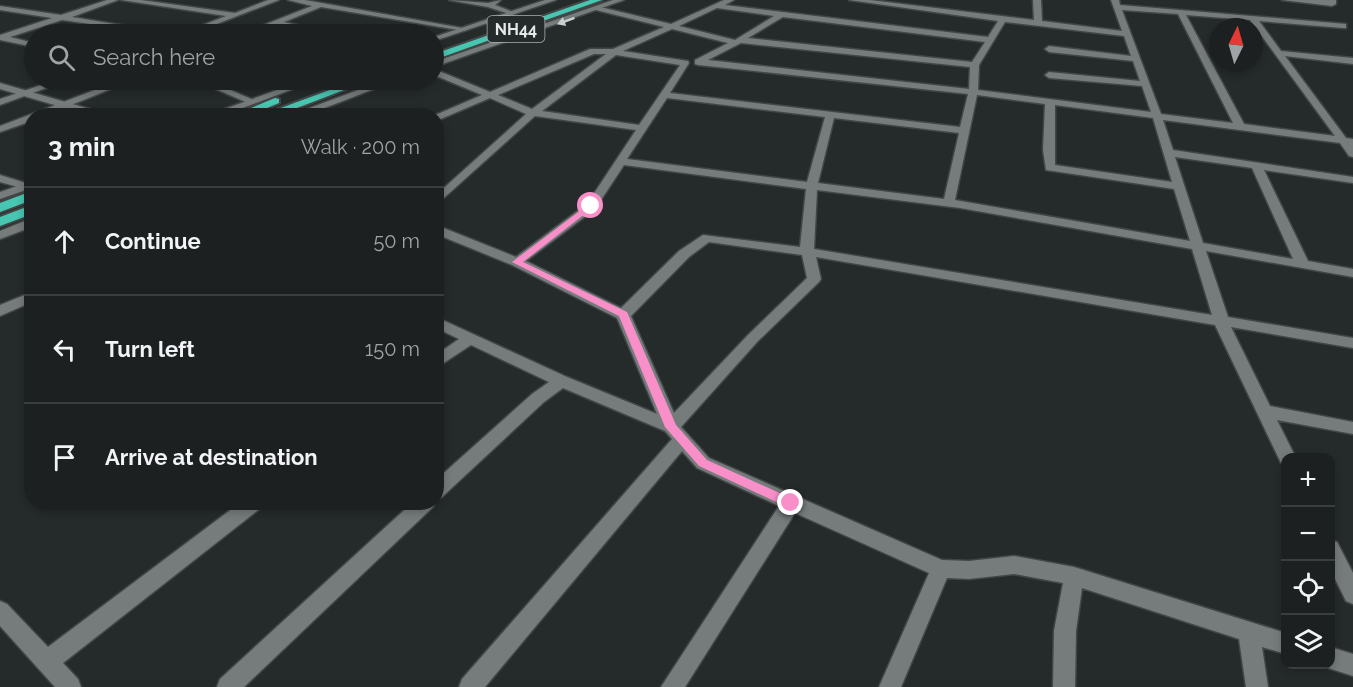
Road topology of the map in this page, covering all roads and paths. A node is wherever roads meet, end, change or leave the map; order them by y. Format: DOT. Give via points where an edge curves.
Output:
graph roads {
  1 [pos="10,0"];
  2 [pos="114,0"];
  3 [pos="125,0"];
  4 [pos="275,0"];
  5 [pos="292,0"];
  6 [pos="453,0"];
  7 [pos="497,0"];
  8 [pos="552,0"];
  9 [pos="573,0"];
  10 [pos="620,0"];
  11 [pos="730,0"];
  12 [pos="853,0"];
  13 [pos="1037,0"];
  14 [pos="1286,0"];
  15 [pos="1307,1"];
  16 [pos="1332,2"];
  17 [pos="0,3"];
  18 [pos="901,3"];
  19 [pos="1117,3"];
  20 [pos="599,4"];
  21 [pos="320,5"];
  22 [pos="489,5"];
  23 [pos="716,6"];
  24 [pos="0,8"];
  25 [pos="513,13"];
  26 [pos="1181,13"];
  27 [pos="236,15"];
  28 [pos="782,15"];
  29 [pos="63,17"];
  30 [pos="1233,18"];
  31 [pos="1003,19"];
  32 [pos="1263,21"];
  33 [pos="277,22"];
  34 [pos="1353,22"];
  35 [pos="1038,23"];
  36 [pos="42,24"];
  37 [pos="108,24"];
  38 [pos="212,24"];
  39 [pos="272,24"];
  40 [pos="285,24"];
  41 [pos="434,24"];
  42 [pos="444,26"];
  43 [pos="1344,26"];
  44 [pos="668,27"];
  45 [pos="464,29"];
  46 [pos="895,29"];
  47 [pos="24,30"];
  48 [pos="1263,32"];
  49 [pos="1128,34"];
  50 [pos="444,36"];
  51 [pos="1,38"];
  52 [pos="990,40"];
  53 [pos="737,41"];
  54 [pos="24,43"];
  55 [pos="444,43"];
  56 [pos="460,48"];
  57 [pos="1049,49"];
  58 [pos="471,52"];
  59 [pos="614,52"];
  60 [pos="1278,52"];
  61 [pos="444,54"];
  62 [pos="1137,59"];
  63 [pos="1353,60"];
  64 [pos="444,61"];
  65 [pos="700,62"];
  66 [pos="685,63"];
  67 [pos="975,64"];
  68 [pos="1049,75"];
  69 [pos="444,76"];
  70 [pos="1146,84"];
  71 [pos="0,86"];
  72 [pos="35,90"];
  73 [pos="101,90"];
  74 [pos="224,90"];
  75 [pos="283,90"];
  76 [pos="310,90"];
  77 [pos="337,90"];
  78 [pos="364,90"];
  79 [pos="26,93"];
  80 [pos="973,93"];
  81 [pos="489,95"];
  82 [pos="663,95"];
  83 [pos="251,101"];
  84 [pos="0,102"];
  85 [pos="1050,102"];
  86 [pos="64,104"];
  87 [pos="54,108"];
  88 [pos="77,108"];
  89 [pos="232,108"];
  90 [pos="259,108"];
  91 [pos="286,108"];
  92 [pos="315,108"];
  93 [pos="533,113"];
  94 [pos="444,115"];
  95 [pos="830,116"];
  96 [pos="1157,116"];
  97 [pos="24,120"];
  98 [pos="1240,127"];
  99 [pos="641,128"];
  100 [pos="0,129"];
  101 [pos="965,131"];
  102 [pos="1348,141"];
  103 [pos="1168,153"];
  104 [pos="1353,154"];
  105 [pos="620,161"];
  106 [pos="1256,166"];
  107 [pos="0,178"];
  108 [pos="1353,180"];
  109 [pos="812,186"];
  110 [pos="1179,186"];
  111 [pos="24,187"];
  112 [pos="24,190"];
  113 [pos="24,192"];
  114 [pos="444,195"];
  115 [pos="0,196"];
  116 [pos="949,202"];
  117 [pos="0,208"];
  118 [pos="24,212"];
  119 [pos="0,222"];
  120 [pos="24,225"];
  121 [pos="444,232"];
  122 [pos="0,235"];
  123 [pos="1199,248"];
  124 [pos="808,252"];
  125 [pos="517,262"];
  126 [pos="1303,265"];
  127 [pos="1353,273"];
  128 [pos="24,300"];
  129 [pos="0,311"];
  130 [pos="623,315"];
  131 [pos="1222,322"];
  132 [pos="444,326"];
  133 [pos="470,338"];
  134 [pos="1353,343"];
  135 [pos="444,357"];
  136 [pos="561,381"];
  137 [pos="1264,411"];
  138 [pos="1353,428"];
  139 [pos="676,433"];
  140 [pos="1285,453"];
  141 [pos="444,485"];
  142 [pos="791,503"];
  143 [pos="245,510"];
  144 [pos="417,510"];
  145 [pos="1335,558"];
  146 [pos="941,569"];
  147 [pos="1074,576"];
  148 [pos="1353,594"];
  149 [pos="0,611"];
  150 [pos="1249,633"];
  151 [pos="1281,643"];
  152 [pos="1335,660"];
  153 [pos="46,662"];
  154 [pos="1353,665"];
  155 [pos="70,687"];
  156 [pos="228,687"];
  157 [pos="470,687"];
  158 [pos="672,687"];
  159 [pos="890,687"];
  160 [pos="1064,687"];
  161 [pos="1257,687"];
  1 -- 17 [label="street"];
  2 -- 29 [label="street"];
  3 -- 27 [label="street"];
  4 -- 27 [label="street"];
  5 -- 21 [label="street"];
  6 -- 22 [label="street"];
  7 -- 22 [label="street"];
  8 -- 25 [label="street"];
  9 -- 55 [label="highway, NH44"];
  10 -- 20 [label="street"];
  11 -- 23 [label="street"];
  12 -- 18 [label="street"];
  13 -- 35 [label="street"];
  14 -- 15 [label="street"];
  15 -- 16 [label="street"];
  16 -- 43 [label="street"];
  18 -- 31 [label="street"];
  18 -- 46 [label="street"];
  19 -- 26 [label="street"];
  19 -- 49 [label="street"];
  20 -- 44 [label="street"];
  20 -- 56 [label="highway, NH44"];
  20 -- 58 [label="street, one-way"];
  21 -- 33 [label="street"];
  21 -- 41 [label="street"];
  22 -- 25 [label="street"];
  23 -- 28 [label="street"];
  23 -- 44 [label="street"];
  24 -- 29 [label="street"];
  25 -- 45 [label="street"];
  26 -- 30 [label="street"];
  26 -- 98 [label="street"];
  27 -- 38 [label="street"];
  28 -- 46 [label="street"];
  28 -- 53 [label="street"];
  29 -- 36 [label="street"];
  29 -- 37 [label="street"];
  31 -- 35 [label="street"];
  31 -- 52 [label="street"];
  32 -- 43 [label="street"];
  33 -- 39 [label="street"];
  33 -- 40 [label="street"];
  34 -- 43 [label="street"];
  35 -- 49 [label="street"];
  42 -- 45 [label="street"];
  44 -- 53 [label="street"];
  44 -- 59 [label="street"];
  45 -- 50 [label="street"];
  46 -- 52 [label="street"];
  47 -- 51 [label="street"];
  48 -- 60 [label="street"];
  49 -- 62 [label="street"];
  51 -- 54 [label="street"];
  52 -- 67 [label="street"];
  53 -- 65 [label="street"];
  53 -- 67 [label="street"];
  56 -- 58 [label="street"];
  56 -- 61 [label="highway, NH44"];
  57 -- 62 [label="street"];
  58 -- 64 [label="street"];
  59 -- 66 [label="street"];
  59 -- 81 [label="street" via="593,51"];
  59 -- 93 [label="street"];
  60 -- 63 [label="street"];
  60 -- 102 [label="street"];
  62 -- 70 [label="street"];
  65 -- 66 [label="street"];
  65 -- 80 [label="street"];
  66 -- 82 [label="street"];
  67 -- 80 [label="street"];
  68 -- 70 [label="street"];
  69 -- 81 [label="street"];
  70 -- 96 [label="street"];
  71 -- 79 [label="street"];
  72 -- 79 [label="street"];
  73 -- 86 [label="street"];
  74 -- 83 [label="street"];
  75 -- 83 [label="street"];
  76 -- 90 [label="highway"];
  77 -- 91 [label="highway"];
  78 -- 92 [label="street"];
  79 -- 84 [label="street"];
  79 -- 86 [label="street"];
  80 -- 85 [label="street"];
  80 -- 101 [label="street"];
  81 -- 93 [label="street"];
  81 -- 94 [label="street"];
  82 -- 95 [label="street"];
  82 -- 99 [label="street"];
  83 -- 89 [label="street"];
  85 -- 96 [label="street"];
  85 -- 110 [label="street" via="1050,168"];
  86 -- 87 [label="street"];
  86 -- 88 [label="street"];
  93 -- 99 [label="street"];
  93 -- 114 [label="street"];
  95 -- 101 [label="street"];
  95 -- 109 [label="street"];
  96 -- 98 [label="street"];
  96 -- 103 [label="street"];
  97 -- 100 [label="street"];
  98 -- 102 [label="street"];
  99 -- 105 [label="street"];
  101 -- 116 [label="street"];
  102 -- 104 [label="street"];
  103 -- 106 [label="street"];
  103 -- 110 [label="street"];
  105 -- 109 [label="street"];
  105 -- 125 [label="street" via="591,206"];
  106 -- 108 [label="street"];
  106 -- 126 [label="street"];
  107 -- 111 [label="street"];
  109 -- 116 [label="street"];
  109 -- 124 [label="street"];
  110 -- 123 [label="street"];
  112 -- 115 [label="street"];
  113 -- 117 [label="highway"];
  116 -- 123 [label="street"];
  118 -- 119 [label="highway"];
  120 -- 122 [label="street"];
  121 -- 125 [label="street"];
  123 -- 126 [label="street"];
  123 -- 131 [label="street"];
  124 -- 130 [label="street" via="707,238 684,254"];
  124 -- 131 [label="street"];
  124 -- 139 [label="street" via="813,279 753,338"];
  125 -- 130 [label="street"];
  126 -- 127 [label="street"];
  128 -- 129 [label="street"];
  130 -- 139 [label="street"];
  131 -- 134 [label="street"];
  131 -- 137 [label="street"];
  132 -- 133 [label="street"];
  133 -- 135 [label="street"];
  133 -- 136 [label="street"];
  136 -- 139 [label="street"];
  136 -- 141 [label="street" via="537,398"];
  137 -- 138 [label="street"];
  137 -- 140 [label="street"];
  139 -- 142 [label="street" via="703,463"];
  139 -- 157 [label="street"];
  142 -- 146 [label="street"];
  142 -- 158 [label="street"];
  143 -- 153 [label="street"];
  144 -- 156 [label="street"];
  145 -- 148 [label="street"];
  146 -- 147 [label="street" via="1014,565"];
  146 -- 159 [label="street"];
  147 -- 150 [label="street"];
  147 -- 160 [label="street" via="1065,631"];
  149 -- 153 [label="street"];
  150 -- 151 [label="street"];
  150 -- 161 [label="street"];
  152 -- 154 [label="street"];
  153 -- 155 [label="street"];
}
